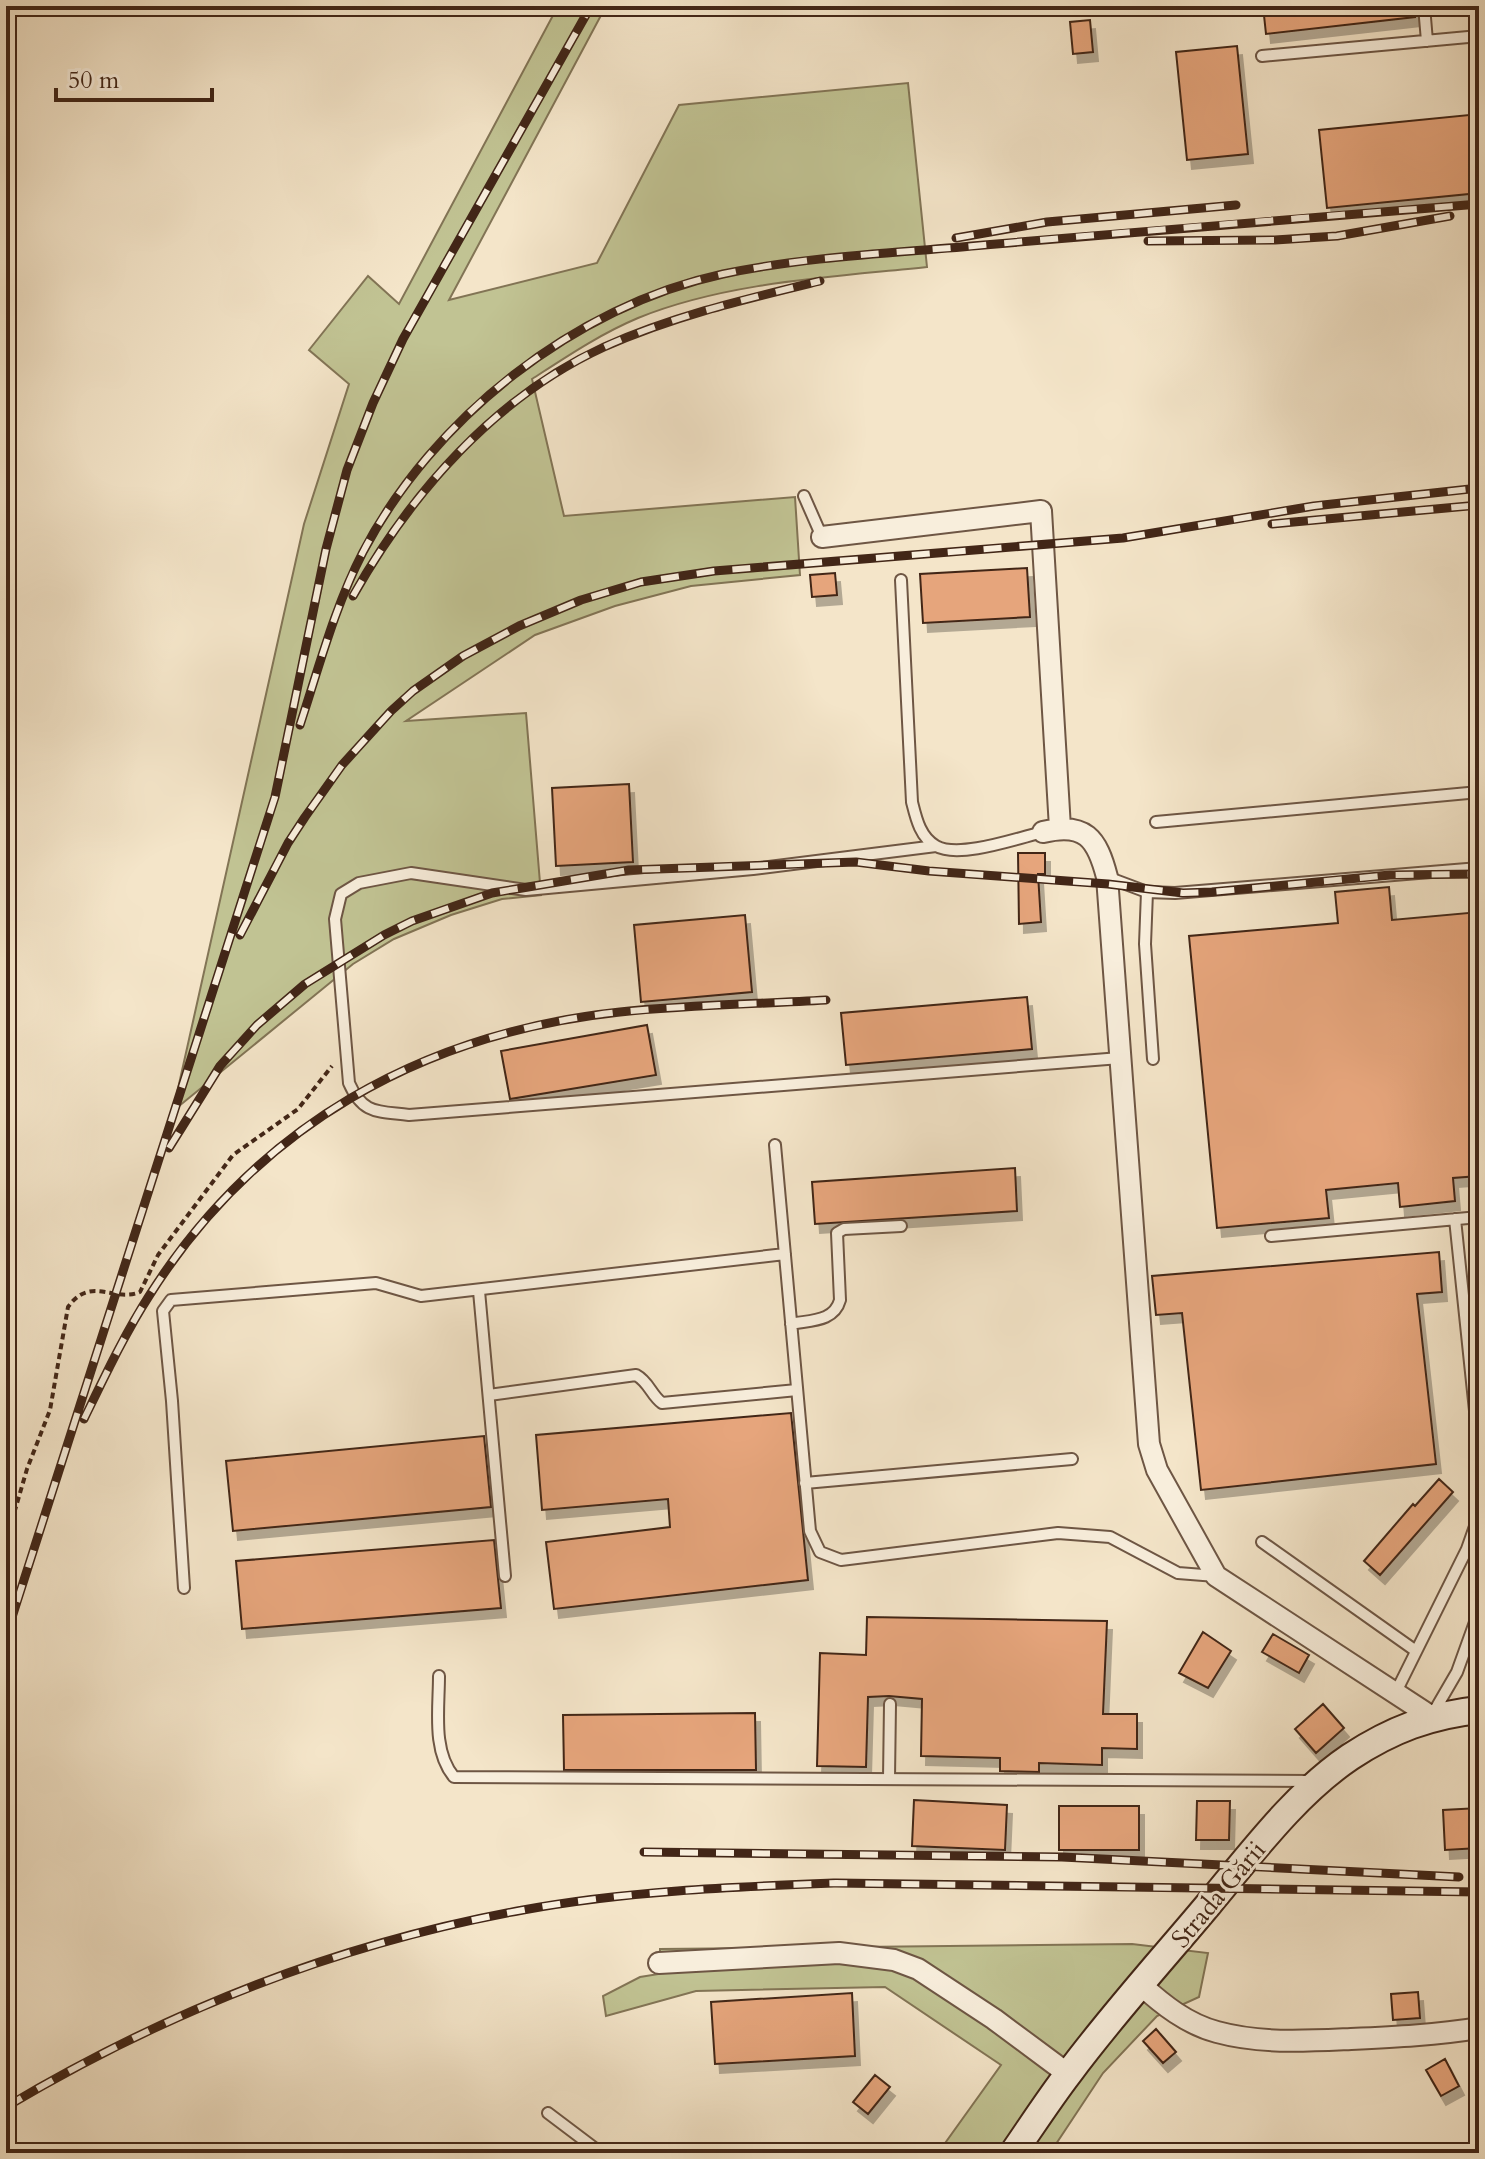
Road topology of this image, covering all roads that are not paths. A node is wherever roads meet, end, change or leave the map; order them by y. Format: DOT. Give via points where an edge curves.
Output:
graph roads {
  1 [pos="1424,6"];
  2 [pos="1479,36"];
  3 [pos="1427,41"];
  4 [pos="1262,56"];
  5 [pos="804,496"];
  6 [pos="822,537"];
  7 [pos="901,580"];
  8 [pos="1479,792"];
  9 [pos="1156,822"];
  10 [pos="1051,830"];
  11 [pos="936,846"];
  12 [pos="1479,868"];
  13 [pos="1107,877"];
  14 [pos="1147,892"];
  15 [pos="1120,1058"];
  16 [pos="1153,1059"];
  17 [pos="775,1145"];
  18 [pos="1479,1217"];
  19 [pos="1455,1219"];
  20 [pos="901,1226"];
  21 [pos="1271,1236"];
  22 [pos="785,1254"];
  23 [pos="479,1291"];
  24 [pos="791,1324"];
  25 [pos="797,1390"];
  26 [pos="489,1395"];
  27 [pos="1479,1449"];
  28 [pos="1072,1459"];
  29 [pos="805,1483"];
  30 [pos="1479,1515"];
  31 [pos="1262,1542"];
  32 [pos="505,1576"];
  33 [pos="1216,1576"];
  34 [pos="184,1588"];
  35 [pos="1479,1611"];
  36 [pos="1416,1651"];
  37 [pos="439,1676"];
  38 [pos="1395,1694"];
  39 [pos="890,1704"];
  40 [pos="1479,1710"];
  41 [pos="1432,1717"];
  42 [pos="889,1778"];
  43 [pos="1319,1782"];
  44 [pos="659,1963"];
  45 [pos="1140,1984"];
  46 [pos="1479,2028"];
  47 [pos="1068,2074"];
  48 [pos="548,2113"];
  49 [pos="601,2153"];
  50 [pos="1013,2153"];
  1 -- 3 [label="lane"];
  2 -- 3 [label="lane"];
  3 -- 4 [label="lane"];
  5 -- 6 [label="lane"];
  6 -- 10 [label="street" via="1041,511"];
  7 -- 11 [label="lane" via="912,802 921,830"];
  8 -- 9 [label="lane"];
  10 -- 11 [label="lane" via="975,848"];
  10 -- 13 [label="street" via="1083,833 1094,842"];
  11 -- 15 [label="lane" via="526,890 411,873 359,883 341,894 335,919 349,1083 369,1110 409,1115"];
  12 -- 14 [label="lane"];
  13 -- 14 [label="lane"];
  13 -- 15 [label="street"];
  14 -- 16 [label="lane"];
  15 -- 33 [label="street" via="1149,1444 1157,1470"];
  17 -- 22 [label="lane"];
  18 -- 19 [label="lane"];
  19 -- 21 [label="lane"];
  19 -- 27 [label="lane"];
  20 -- 24 [label="lane" via="837,1233 837,1310"];
  22 -- 23 [label="lane"];
  22 -- 24 [label="lane"];
  23 -- 26 [label="lane"];
  23 -- 34 [label="lane" via="421,1296 376,1283 167,1303 163,1311"];
  24 -- 25 [label="lane"];
  25 -- 26 [label="lane" via="662,1403 636,1375"];
  25 -- 29 [label="lane"];
  26 -- 32 [label="lane"];
  28 -- 29 [label="lane"];
  29 -- 33 [label="lane" via="810,1531 820,1552 841,1560 1058,1533 1110,1537 1178,1573"];
  30 -- 36 [label="lane"];
  31 -- 36 [label="lane"];
  33 -- 38 [label="street"];
  35 -- 41 [label="lane" via="1457,1672"];
  36 -- 38 [label="lane"];
  37 -- 42 [label="lane" via="440,1753 454,1777"];
  38 -- 41 [label="street"];
  39 -- 42 [label="lane"];
  40 -- 41 [label="main road, Strada Gării"];
  41 -- 43 [label="main road, Strada Gării" via="1377,1740"];
  42 -- 43 [label="lane"];
  43 -- 45 [label="main road, Strada Gării"];
  44 -- 47 [label="street" via="839,1953 894,1960 918,1969"];
  45 -- 46 [label="street" via="1196,2025 1246,2038 1403,2037"];
  45 -- 47 [label="main road, Strada Gării"];
  47 -- 50 [label="main road, Strada Gării"];
  48 -- 49 [label="lane"];
}
